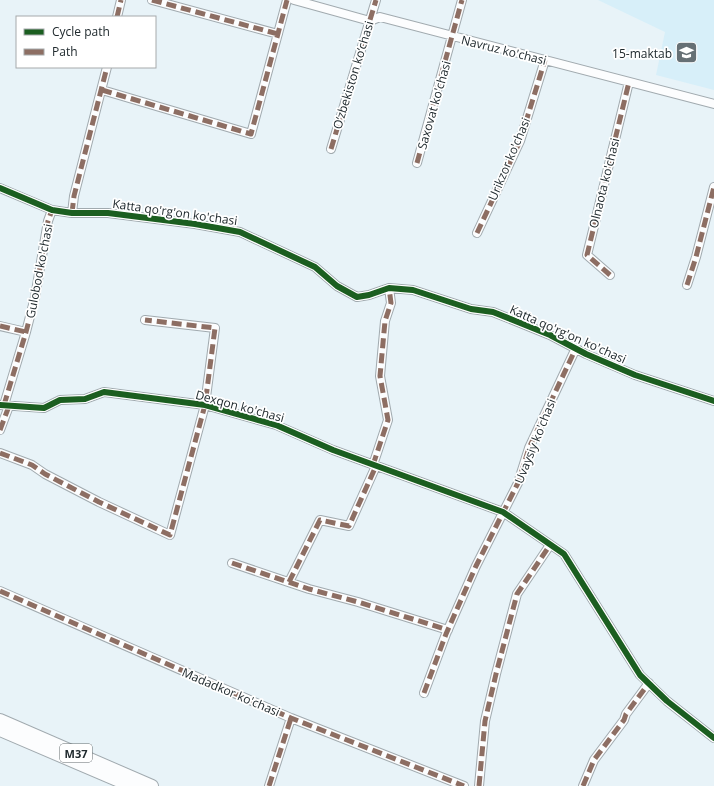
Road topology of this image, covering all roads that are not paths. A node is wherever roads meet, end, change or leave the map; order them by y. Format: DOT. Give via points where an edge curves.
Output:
graph roads {
  1 [pos="122,0"];
  2 [pos="152,0"];
  3 [pos="288,0"];
  4 [pos="294,0"];
  5 [pos="376,0"];
  6 [pos="462,0"];
  7 [pos="117,16"];
  8 [pos="370,21"];
  9 [pos="278,34"];
  10 [pos="453,37"];
  11 [pos="545,60"];
  12 [pos="107,68"];
  13 [pos="629,82"];
  14 [pos="102,90"];
  15 [pos="714,104"];
  16 [pos="331,149"];
  17 [pos="417,163"];
  18 [pos="714,187"];
  19 [pos="0,188"];
  20 [pos="52,210"];
  21 [pos="72,213"];
  22 [pos="476,233"];
  23 [pos="610,275"];
  24 [pos="687,285"];
  25 [pos="389,288"];
  26 [pos="145,320"];
  27 [pos="0,326"];
  28 [pos="26,332"];
  29 [pos="576,348"];
  30 [pos="714,401"];
  31 [pos="4,405"];
  32 [pos="205,405"];
  33 [pos="0,430"];
  34 [pos="0,453"];
  35 [pos="374,465"];
  36 [pos="503,512"];
  37 [pos="550,544"];
  38 [pos="232,563"];
  39 [pos="290,582"];
  40 [pos="0,592"];
  41 [pos="448,630"];
  42 [pos="649,683"];
  43 [pos="424,693"];
  44 [pos="291,718"];
  45 [pos="0,720"];
  46 [pos="0,730"];
  47 [pos="714,738"];
  48 [pos="132,786"];
  49 [pos="152,786"];
  50 [pos="269,786"];
  51 [pos="464,786"];
  52 [pos="479,786"];
  53 [pos="583,786"];
  1 -- 7 [label="street"];
  2 -- 9 [label="street"];
  3 -- 9 [label="street"];
  4 -- 8 [label="street, Navruz ko'chasi"];
  5 -- 8 [label="street, O‘zbekiston ko‘chasi"];
  6 -- 10 [label="street, Saxovat ko'chasi"];
  8 -- 10 [label="street, Navruz ko'chasi" via="380,17"];
  8 -- 16 [label="street, O‘zbekiston ko‘chasi"];
  9 -- 14 [label="street" via="251,134"];
  10 -- 11 [label="street, Navruz ko'chasi"];
  10 -- 17 [label="street, Saxovat ko'chasi"];
  11 -- 13 [label="street, Navruz ko'chasi"];
  11 -- 22 [label="street, Urikzor ko'chasi" via="520,140"];
  12 -- 14 [label="street"];
  13 -- 15 [label="street, Navruz ko'chasi"];
  13 -- 23 [label="street, Olnaota ko'chasi" via="587,255"];
  14 -- 21 [label="street" via="74,196"];
  18 -- 24 [label="street"];
  19 -- 20 [label="street, Gulobod ko'chasi"];
  20 -- 21 [label="street, Gulobod ko'chasi"];
  20 -- 28 [label="street, Gulobod ko'chasi"];
  21 -- 25 [label="street, Katta qo'rg'on ko'chasi" via="108,213 240,232 314,267 337,286 357,297"];
  25 -- 29 [label="street, Katta qo'rg'on ko'chasi" via="413,290 471,309 493,312"];
  25 -- 35 [label="street" via="391,303 385,321 380,376 388,420"];
  26 -- 32 [label="street" via="215,328"];
  27 -- 28 [label="street, Gulobod ko'chasi"];
  28 -- 31 [label="street, Gulobod ko'chasi"];
  29 -- 30 [label="street, Katta qo'rg'on ko'chasi" via="635,375"];
  29 -- 36 [label="street, Uvaysiy ko'chasi" via="540,423 518,483"];
  31 -- 32 [label="street, Dexqon ko'chasi" via="44,408 60,400 85,399 104,392"];
  31 -- 33 [label="street"];
  32 -- 34 [label="street" via="170,535 99,502 32,465"];
  32 -- 35 [label="street, Dexqon ko'chasi" via="276,425"];
  35 -- 36 [label="street, Dexqon ko'chasi"];
  35 -- 39 [label="street" via="349,526 320,520"];
  36 -- 37 [label="street, Dexqon ko'chasi"];
  36 -- 41 [label="street, Uvaysiy ko'chasi"];
  37 -- 42 [label="street, Dexqon ko'chasi" via="564,554 636,669"];
  37 -- 52 [label="street" via="517,594 485,721"];
  38 -- 39 [label="street"];
  39 -- 41 [label="street"];
  40 -- 44 [label="street, Madadkor ko'chasi"];
  41 -- 43 [label="street, Uvaysiy ko'chasi"];
  42 -- 47 [label="street, Dexqon ko'chasi" via="667,701"];
  42 -- 53 [label="street" via="594,760"];
  44 -- 50 [label="street"];
  44 -- 51 [label="street, Madadkor ko'chasi"];
  45 -- 49 [label="highway, M37"];
  46 -- 48 [label="highway, M37"];
}
